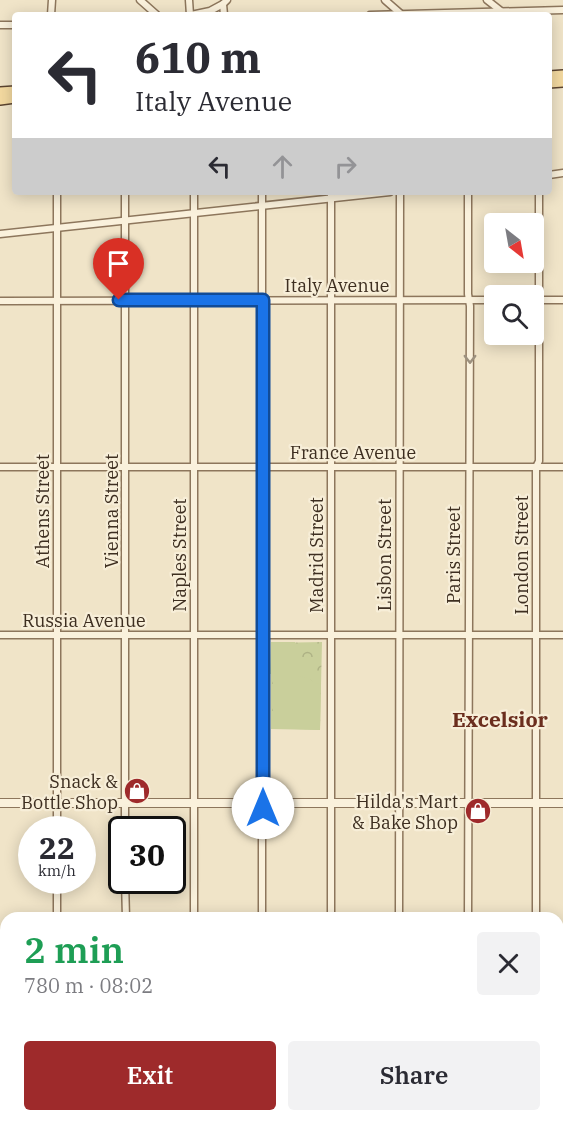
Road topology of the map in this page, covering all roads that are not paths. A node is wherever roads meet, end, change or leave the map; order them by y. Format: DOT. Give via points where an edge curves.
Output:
graph roads {
  1 [pos="140,0"];
  2 [pos="385,0"];
  3 [pos="487,0"];
  4 [pos="225,2"];
  5 [pos="563,10"];
  6 [pos="501,11"];
  7 [pos="154,12"];
  8 [pos="205,12"];
  9 [pos="400,12"];
  10 [pos="489,12"];
  11 [pos="57,195"];
  12 [pos="125,195"];
  13 [pos="194,195"];
  14 [pos="262,195"];
  15 [pos="331,195"];
  16 [pos="400,195"];
  17 [pos="468,195"];
  18 [pos="539,195"];
  19 [pos="263,206"];
  20 [pos="194,213"];
  21 [pos="126,221"];
  22 [pos="58,228"];
  23 [pos="0,234"];
  24 [pos="536,285"];
  25 [pos="126,300"];
  26 [pos="195,300"];
  27 [pos="263,300"];
  28 [pos="331,300"];
  29 [pos="400,300"];
  30 [pos="484,300"];
  31 [pos="544,300"];
  32 [pos="563,300"];
  33 [pos="0,301"];
  34 [pos="57,301"];
  35 [pos="468,301"];
  36 [pos="537,345"];
  37 [pos="0,467"];
  38 [pos="57,467"];
  39 [pos="126,467"];
  40 [pos="194,467"];
  41 [pos="262,467"];
  42 [pos="468,467"];
  43 [pos="536,467"];
  44 [pos="563,467"];
  45 [pos="331,468"];
  46 [pos="399,468"];
  47 [pos="0,635"];
  48 [pos="57,635"];
  49 [pos="126,635"];
  50 [pos="193,635"];
  51 [pos="262,635"];
  52 [pos="399,635"];
  53 [pos="468,635"];
  54 [pos="536,635"];
  55 [pos="563,635"];
  56 [pos="331,636"];
  57 [pos="399,802"];
  58 [pos="467,802"];
  59 [pos="536,802"];
  60 [pos="0,803"];
  61 [pos="57,803"];
  62 [pos="125,803"];
  63 [pos="194,803"];
  64 [pos="263,803"];
  65 [pos="331,803"];
  66 [pos="563,803"];
  67 [pos="57,816"];
  68 [pos="125,816"];
  69 [pos="57,894"];
  70 [pos="126,894"];
  71 [pos="57,912"];
  72 [pos="126,912"];
  73 [pos="194,912"];
  74 [pos="262,912"];
  75 [pos="331,912"];
  76 [pos="399,912"];
  77 [pos="468,912"];
  78 [pos="536,912"];
  1 -- 7 [label="street"];
  2 -- 9 [label="street"];
  3 -- 6 [label="street"];
  4 -- 8 [label="street"];
  5 -- 6 [label="street"];
  6 -- 10 [label="street"];
  11 -- 22 [label="street, Athens Street"];
  12 -- 21 [label="street, Vienna Street"];
  13 -- 20 [label="street, Naples Street"];
  14 -- 19 [label="street"];
  15 -- 19 [label="street"];
  15 -- 28 [label="street, Madrid Street"];
  16 -- 29 [label="street, Lisbon Street"];
  17 -- 35 [label="street, Paris Street"];
  18 -- 24 [label="street, London Street"];
  19 -- 20 [label="street"];
  19 -- 27 [label="street"];
  20 -- 21 [label="street"];
  20 -- 26 [label="street, Naples Street"];
  21 -- 22 [label="street"];
  21 -- 25 [label="street, Vienna Street"];
  22 -- 23 [label="street"];
  22 -- 34 [label="street, Athens Street"];
  25 -- 26 [label="street, Italy Avenue"];
  25 -- 34 [label="street, Italy Avenue"];
  25 -- 39 [label="street, Vienna Street"];
  26 -- 27 [label="street, Italy Avenue"];
  26 -- 40 [label="street, Naples Street"];
  27 -- 28 [label="street, Italy Avenue"];
  27 -- 41 [label="street"];
  28 -- 29 [label="street, Italy Avenue"];
  28 -- 45 [label="street, Madrid Street"];
  29 -- 35 [label="street, Italy Avenue"];
  29 -- 46 [label="street, Lisbon Street"];
  30 -- 35 [label="street, Italy Avenue"];
  31 -- 32 [label="street"];
  33 -- 34 [label="street, Italy Avenue"];
  34 -- 38 [label="street, Athens Street"];
  35 -- 42 [label="street, Paris Street, one-way"];
  36 -- 43 [label="street, London Street"];
  37 -- 38 [label="street, France Avenue"];
  38 -- 39 [label="street, France Avenue"];
  38 -- 48 [label="street, Athens Street"];
  39 -- 40 [label="street, France Avenue"];
  39 -- 49 [label="street, Vienna Street"];
  40 -- 41 [label="street, France Avenue"];
  40 -- 50 [label="street, Naples Street"];
  41 -- 45 [label="street, France Avenue"];
  41 -- 51 [label="street"];
  42 -- 43 [label="street, France Avenue"];
  42 -- 46 [label="street, France Avenue"];
  42 -- 53 [label="street, Paris Street"];
  43 -- 44 [label="street, France Avenue"];
  43 -- 54 [label="street, London Street"];
  45 -- 46 [label="street, France Avenue"];
  45 -- 56 [label="street, Madrid Street"];
  46 -- 52 [label="street, Lisbon Street"];
  47 -- 48 [label="street, Russia Avenue"];
  48 -- 49 [label="street, Russia Avenue"];
  48 -- 61 [label="street, Athens Street"];
  49 -- 50 [label="street, Russia Avenue"];
  49 -- 62 [label="street, Vienna Street"];
  50 -- 51 [label="street, Russia Avenue"];
  50 -- 63 [label="street, Naples Street"];
  51 -- 56 [label="street, Russia Avenue"];
  51 -- 64 [label="street"];
  52 -- 53 [label="street, Russia Avenue"];
  52 -- 56 [label="street, Russia Avenue"];
  52 -- 57 [label="street, Lisbon Street"];
  53 -- 54 [label="street, Russia Avenue"];
  53 -- 58 [label="street, Paris Street"];
  54 -- 55 [label="street, Russia Avenue"];
  54 -- 59 [label="street, London Street"];
  56 -- 65 [label="street, Madrid Street"];
  57 -- 58 [label="street"];
  57 -- 65 [label="street"];
  57 -- 76 [label="street, Lisbon Street"];
  58 -- 59 [label="street"];
  58 -- 77 [label="street, Paris Street"];
  59 -- 66 [label="street"];
  59 -- 78 [label="street, London Street"];
  60 -- 61 [label="street"];
  61 -- 62 [label="street"];
  61 -- 67 [label="street, Athens Street"];
  62 -- 63 [label="street"];
  62 -- 68 [label="street, Vienna Street"];
  63 -- 64 [label="street"];
  63 -- 73 [label="street, Naples Street"];
  64 -- 65 [label="street"];
  64 -- 74 [label="street"];
  65 -- 75 [label="street, Madrid Street"];
  69 -- 71 [label="street"];
  70 -- 72 [label="street"];
}
